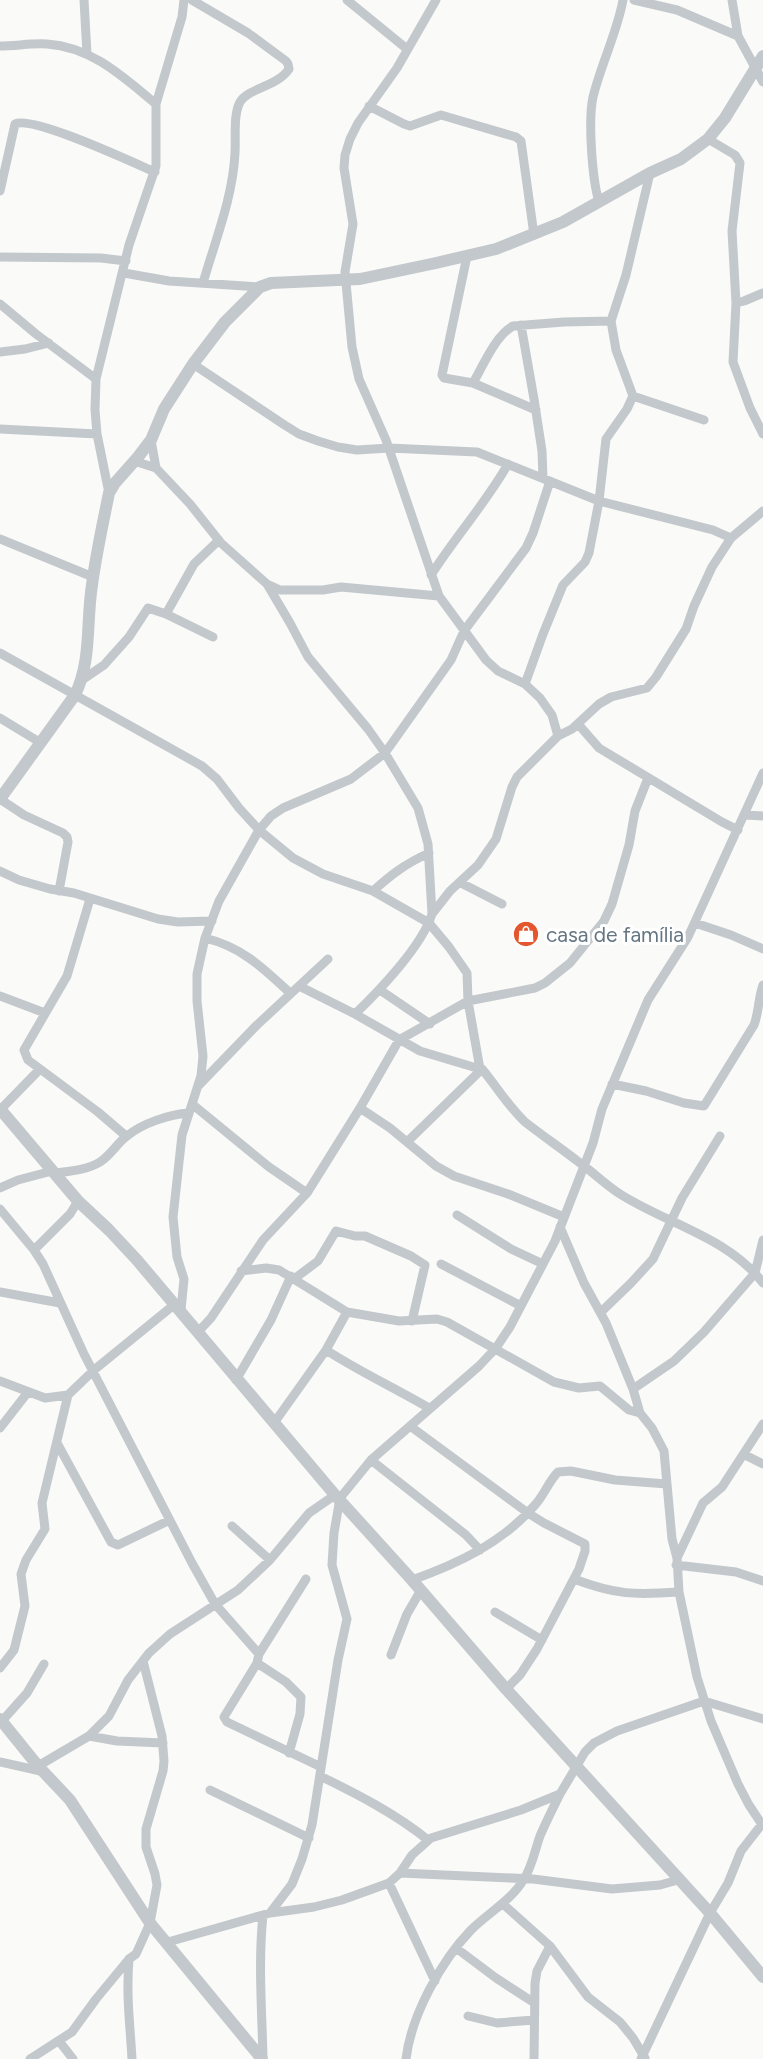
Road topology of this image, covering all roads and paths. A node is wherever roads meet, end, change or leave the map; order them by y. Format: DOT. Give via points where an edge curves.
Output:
graph roads {
  1 [pos="84,0"];
  2 [pos="184,0"];
  3 [pos="192,0"];
  4 [pos="347,0"];
  5 [pos="436,0"];
  6 [pos="624,0"];
  7 [pos="634,0"];
  8 [pos="732,0"];
  9 [pos="738,36"];
  10 [pos="0,46"];
  11 [pos="407,49"];
  12 [pos="87,54"];
  13 [pos="763,56"];
  14 [pos="755,68"];
  15 [pos="763,82"];
  16 [pos="156,104"];
  17 [pos="369,106"];
  18 [pos="708,139"];
  19 [pos="155,172"];
  20 [pos="650,172"];
  21 [pos="0,190"];
  22 [pos="599,202"];
  23 [pos="534,235"];
  24 [pos="468,256"];
  25 [pos="0,257"];
  26 [pos="126,261"];
  27 [pos="124,273"];
  28 [pos="345,280"];
  29 [pos="202,283"];
  30 [pos="260,287"];
  31 [pos="763,293"];
  32 [pos="736,303"];
  33 [pos="0,304"];
  34 [pos="611,321"];
  35 [pos="521,325"];
  36 [pos="49,343"];
  37 [pos="0,351"];
  38 [pos="193,363"];
  39 [pos="96,379"];
  40 [pos="473,383"];
  41 [pos="633,396"];
  42 [pos="536,410"];
  43 [pos="704,420"];
  44 [pos="0,429"];
  45 [pos="97,434"];
  46 [pos="763,434"];
  47 [pos="151,440"];
  48 [pos="389,448"];
  49 [pos="134,461"];
  50 [pos="508,464"];
  51 [pos="156,468"];
  52 [pos="546,480"];
  53 [pos="109,493"];
  54 [pos="599,501"];
  55 [pos="762,513"];
  56 [pos="731,538"];
  57 [pos="1,540"];
  58 [pos="219,540"];
  59 [pos="431,575"];
  60 [pos="93,577"];
  61 [pos="267,584"];
  62 [pos="439,596"];
  63 [pos="166,614"];
  64 [pos="464,631"];
  65 [pos="213,637"];
  66 [pos="0,653"];
  67 [pos="82,680"];
  68 [pos="525,684"];
  69 [pos="75,695"];
  70 [pos="0,718"];
  71 [pos="578,724"];
  72 [pos="558,736"];
  73 [pos="41,743"];
  74 [pos="384,753"];
  75 [pos="763,773"];
  76 [pos="648,778"];
  77 [pos="0,799"];
  78 [pos="745,815"];
  79 [pos="763,816"];
  80 [pos="259,830"];
  81 [pos="738,830"];
  82 [pos="429,853"];
  83 [pos="0,871"];
  84 [pos="461,883"];
  85 [pos="59,891"];
  86 [pos="373,891"];
  87 [pos="90,898"];
  88 [pos="502,904"];
  89 [pos="430,919"];
  90 [pos="212,921"];
  91 [pos="695,923"];
  92 [pos="205,938"];
  93 [pos="763,949"];
  94 [pos="328,959"];
  95 [pos="763,985"];
  96 [pos="299,986"];
  97 [pos="380,990"];
  98 [pos="290,993"];
  99 [pos="0,996"];
  100 [pos="468,1001"];
  101 [pos="45,1013"];
  102 [pos="355,1014"];
  103 [pos="430,1024"];
  104 [pos="399,1040"];
  105 [pos="40,1069"];
  106 [pos="481,1069"];
  107 [pos="612,1084"];
  108 [pos="199,1085"];
  109 [pos="360,1108"];
  110 [pos="190,1109"];
  111 [pos="0,1110"];
  112 [pos="126,1136"];
  113 [pos="720,1136"];
  114 [pos="407,1142"];
  115 [pos="583,1164"];
  116 [pos="54,1172"];
  117 [pos="0,1188"];
  118 [pos="307,1193"];
  119 [pos="78,1201"];
  120 [pos="0,1209"];
  121 [pos="457,1215"];
  122 [pos="564,1217"];
  123 [pos="670,1222"];
  124 [pos="560,1227"];
  125 [pos="763,1240"];
  126 [pos="34,1250"];
  127 [pos="441,1264"];
  128 [pos="543,1264"];
  129 [pos="241,1271"];
  130 [pos="755,1273"];
  131 [pos="292,1277"];
  132 [pos="763,1283"];
  133 [pos="0,1292"];
  134 [pos="60,1303"];
  135 [pos="521,1306"];
  136 [pos="178,1307"];
  137 [pos="347,1312"];
  138 [pos="601,1312"];
  139 [pos="412,1321"];
  140 [pos="198,1332"];
  141 [pos="496,1348"];
  142 [pos="326,1350"];
  143 [pos="94,1370"];
  144 [pos="236,1380"];
  145 [pos="0,1381"];
  146 [pos="633,1389"];
  147 [pos="28,1392"];
  148 [pos="68,1395"];
  149 [pos="429,1408"];
  150 [pos="640,1413"];
  151 [pos="274,1424"];
  152 [pos="763,1424"];
  153 [pos="410,1426"];
  154 [pos="0,1428"];
  155 [pos="57,1443"];
  156 [pos="745,1455"];
  157 [pos="371,1460"];
  158 [pos="763,1464"];
  159 [pos="667,1484"];
  160 [pos="338,1497"];
  161 [pos="528,1513"];
  162 [pos="170,1520"];
  163 [pos="232,1526"];
  164 [pos="480,1550"];
  165 [pos="270,1560"];
  166 [pos="676,1562"];
  167 [pos="574,1579"];
  168 [pos="306,1580"];
  169 [pos="412,1580"];
  170 [pos="763,1581"];
  171 [pos="421,1590"];
  172 [pos="680,1592"];
  173 [pos="216,1604"];
  174 [pos="495,1612"];
  175 [pos="542,1640"];
  176 [pos="391,1655"];
  177 [pos="258,1659"];
  178 [pos="143,1661"];
  179 [pos="44,1664"];
  180 [pos="0,1668"];
  181 [pos="506,1689"];
  182 [pos="704,1701"];
  183 [pos="763,1719"];
  184 [pos="1,1720"];
  185 [pos="89,1736"];
  186 [pos="163,1743"];
  187 [pos="289,1753"];
  188 [pos="0,1762"];
  189 [pos="576,1765"];
  190 [pos="41,1769"];
  191 [pos="321,1772"];
  192 [pos="210,1790"];
  193 [pos="560,1794"];
  194 [pos="762,1825"];
  195 [pos="309,1839"];
  196 [pos="428,1840"];
  197 [pos="400,1873"];
  198 [pos="525,1878"];
  199 [pos="678,1880"];
  200 [pos="389,1883"];
  201 [pos="503,1904"];
  202 [pos="710,1913"];
  203 [pos="266,1914"];
  204 [pos="150,1923"];
  205 [pos="168,1942"];
  206 [pos="550,1946"];
  207 [pos="456,1948"];
  208 [pos="129,1959"];
  209 [pos="763,1977"];
  210 [pos="435,1981"];
  211 [pos="533,2002"];
  212 [pos="468,2016"];
  213 [pos="534,2020"];
  214 [pos="59,2041"];
  215 [pos="643,2058"];
  216 [pos="30,2059"];
  217 [pos="73,2059"];
  218 [pos="132,2059"];
  219 [pos="263,2059"];
  220 [pos="406,2059"];
  221 [pos="534,2059"];
  1 -- 12 [label="street"];
  2 -- 16 [label="street"];
  3 -- 29 [label="street" via="248,33 286,61 289,69 240,102 232,178"];
  4 -- 11 [label="street"];
  5 -- 11 [label="street"];
  6 -- 22 [label="street" via="591,110"];
  7 -- 9 [label="street" via="677,10"];
  8 -- 9 [label="street"];
  9 -- 14 [label="street"];
  10 -- 12 [label="street" via="47,44"];
  11 -- 17 [label="street"];
  12 -- 16 [label="street"];
  13 -- 14 [label="street"];
  14 -- 15 [label="street"];
  14 -- 18 [label="street"];
  16 -- 19 [label="street"];
  17 -- 23 [label="street" via="410,126 441,115 516,137 521,141"];
  17 -- 28 [label="street" via="345,155 353,224"];
  18 -- 20 [label="street" via="681,159"];
  18 -- 32 [label="street" via="735,155 740,163 732,231"];
  19 -- 21 [label="street" via="51,128 21,121 15,124"];
  19 -- 26 [label="street"];
  20 -- 22 [label="street"];
  20 -- 34 [label="street"];
  22 -- 23 [label="street"];
  23 -- 24 [label="street"];
  24 -- 28 [label="street"];
  24 -- 40 [label="street" via="442,375"];
  25 -- 26 [label="street"];
  26 -- 27 [label="street"];
  27 -- 29 [label="street"];
  27 -- 39 [label="street"];
  28 -- 30 [label="street" via="271,283"];
  28 -- 48 [label="street" via="359,380"];
  29 -- 30 [label="street"];
  30 -- 38 [label="street" via="225,322"];
  31 -- 32 [label="street"];
  32 -- 46 [label="street" via="733,362"];
  33 -- 36 [label="street"];
  34 -- 35 [label="street"];
  34 -- 41 [label="street" via="616,350"];
  35 -- 40 [label="street" via="513,326 492,348"];
  35 -- 42 [label="street"];
  36 -- 37 [label="street"];
  36 -- 39 [label="street"];
  38 -- 47 [label="street" via="164,409"];
  38 -- 48 [label="street" via="299,434 357,450"];
  39 -- 45 [label="street"];
  40 -- 42 [label="street"];
  41 -- 43 [label="street"];
  41 -- 54 [label="street" via="606,440"];
  42 -- 52 [label="street"];
  44 -- 45 [label="street"];
  45 -- 53 [label="street"];
  47 -- 49 [label="street"];
  47 -- 51 [label="street"];
  48 -- 50 [label="street" via="477,452"];
  48 -- 59 [label="street"];
  49 -- 51 [label="street"];
  49 -- 53 [label="street"];
  50 -- 52 [label="street"];
  50 -- 59 [label="street"];
  51 -- 58 [label="street"];
  52 -- 54 [label="street"];
  52 -- 64 [label="street" via="526,548"];
  53 -- 60 [label="street"];
  54 -- 56 [label="street"];
  54 -- 68 [label="street" via="589,553 554,603"];
  55 -- 56 [label="street"];
  56 -- 71 [label="street" via="712,567 686,629 647,688 599,704"];
  57 -- 60 [label="street"];
  58 -- 61 [label="street"];
  58 -- 63 [label="street" via="194,564"];
  59 -- 62 [label="street"];
  60 -- 67 [label="street"];
  61 -- 62 [label="street" via="280,590 323,591 341,587"];
  61 -- 74 [label="street" via="308,657"];
  62 -- 64 [label="street"];
  63 -- 65 [label="street"];
  63 -- 67 [label="street" via="147,609 104,665"];
  64 -- 68 [label="street" via="498,671"];
  64 -- 74 [label="street" via="451,660"];
  66 -- 69 [label="street"];
  67 -- 69 [label="street"];
  68 -- 72 [label="street" via="548,708"];
  69 -- 73 [label="street"];
  69 -- 80 [label="street" via="202,766"];
  70 -- 73 [label="street"];
  71 -- 72 [label="street"];
  71 -- 76 [label="street" via="599,748"];
  72 -- 84 [label="street" via="518,777 496,839"];
  73 -- 77 [label="street"];
  74 -- 80 [label="street" via="351,779 283,808"];
  74 -- 82 [label="street" via="418,808"];
  75 -- 78 [label="street"];
  76 -- 81 [label="street"];
  76 -- 100 [label="street" via="604,921 570,963 545,983"];
  77 -- 85 [label="street" via="67,837"];
  78 -- 79 [label="street"];
  78 -- 81 [label="street"];
  80 -- 86 [label="street" via="307,866"];
  80 -- 90 [label="street"];
  81 -- 91 [label="street"];
  82 -- 86 [label="street" via="401,867"];
  82 -- 89 [label="street"];
  83 -- 85 [label="street"];
  84 -- 88 [label="street"];
  84 -- 89 [label="street" via="450,891"];
  85 -- 87 [label="street"];
  86 -- 89 [label="street"];
  87 -- 90 [label="street" via="158,919"];
  87 -- 101 [label="street" via="67,976"];
  89 -- 97 [label="street" via="419,940"];
  89 -- 100 [label="street" via="467,974"];
  90 -- 92 [label="street"];
  91 -- 93 [label="street"];
  91 -- 107 [label="street" via="648,1000"];
  92 -- 98 [label="street" via="244,953"];
  92 -- 108 [label="street" via="197,974 203,1056"];
  94 -- 96 [label="street"];
  95 -- 107 [label="street" via="754,1025 704,1106"];
  96 -- 98 [label="street"];
  96 -- 102 [label="street"];
  97 -- 102 [label="street"];
  97 -- 103 [label="street"];
  98 -- 108 [label="street"];
  99 -- 101 [label="street"];
  100 -- 103 [label="street"];
  100 -- 106 [label="street"];
  101 -- 105 [label="street" via="24,1050 28,1060"];
  102 -- 104 [label="street"];
  103 -- 104 [label="street"];
  104 -- 106 [label="street" via="438,1058"];
  104 -- 109 [label="street"];
  105 -- 111 [label="street"];
  105 -- 112 [label="street"];
  106 -- 114 [label="street"];
  106 -- 115 [label="street" via="512,1110"];
  107 -- 115 [label="street"];
  108 -- 110 [label="street"];
  109 -- 114 [label="street"];
  109 -- 118 [label="street"];
  110 -- 112 [label="street"];
  110 -- 118 [label="street"];
  110 -- 136 [label="street" via="182,1135 173,1217 177,1257 184,1279"];
  111 -- 116 [label="street"];
  112 -- 116 [label="street" via="100,1162 81,1170"];
  113 -- 123 [label="street"];
  114 -- 122 [label="street" via="453,1176"];
  115 -- 122 [label="street"];
  115 -- 123 [label="street" via="619,1193"];
  116 -- 117 [label="street"];
  116 -- 119 [label="street"];
  118 -- 129 [label="street" via="263,1240"];
  119 -- 126 [label="street"];
  119 -- 136 [label="street"];
  120 -- 126 [label="street"];
  121 -- 128 [label="street" via="510,1249"];
  122 -- 124 [label="street"];
  123 -- 130 [label="street" via="712,1241"];
  123 -- 138 [label="street" via="653,1259"];
  124 -- 128 [label="street"];
  124 -- 138 [label="street"];
  125 -- 130 [label="street"];
  126 -- 134 [label="street"];
  127 -- 135 [label="street"];
  128 -- 135 [label="street"];
  129 -- 131 [label="street" via="266,1268"];
  129 -- 140 [label="street"];
  130 -- 132 [label="street"];
  130 -- 146 [label="street" via="689,1347"];
  131 -- 137 [label="street"];
  131 -- 139 [label="street" via="318,1261 336,1231 365,1236 425,1265"];
  131 -- 144 [label="street"];
  133 -- 134 [label="street"];
  134 -- 143 [label="street"];
  135 -- 141 [label="street"];
  136 -- 140 [label="street"];
  136 -- 143 [label="street"];
  137 -- 139 [label="street"];
  137 -- 142 [label="street"];
  138 -- 146 [label="street"];
  139 -- 141 [label="street" via="447,1322"];
  140 -- 144 [label="street"];
  141 -- 149 [label="street"];
  141 -- 150 [label="street" via="554,1382 579,1388 600,1386 629,1410"];
  142 -- 149 [label="street"];
  142 -- 151 [label="street"];
  143 -- 148 [label="street"];
  143 -- 162 [label="street"];
  144 -- 151 [label="street"];
  145 -- 147 [label="street"];
  146 -- 150 [label="street"];
  147 -- 148 [label="street" via="45,1398"];
  147 -- 154 [label="street"];
  148 -- 155 [label="street"];
  149 -- 153 [label="street"];
  150 -- 159 [label="street" via="664,1451"];
  151 -- 160 [label="street"];
  152 -- 156 [label="street"];
  153 -- 157 [label="street"];
  153 -- 161 [label="street"];
  155 -- 162 [label="street" via="111,1542 118,1545"];
  155 -- 180 [label="street" via="42,1503 45,1528 21,1575 25,1606 14,1650"];
  156 -- 158 [label="street"];
  156 -- 166 [label="street" via="722,1487 703,1503"];
  157 -- 160 [label="street"];
  157 -- 164 [label="street"];
  159 -- 161 [label="street" via="563,1471 554,1476"];
  159 -- 166 [label="street"];
  160 -- 165 [label="street" via="309,1513"];
  160 -- 169 [label="street"];
  160 -- 191 [label="street" via="332,1565 347,1619"];
  161 -- 164 [label="street"];
  161 -- 167 [label="street" via="585,1544"];
  162 -- 173 [label="street"];
  163 -- 165 [label="street"];
  164 -- 169 [label="street"];
  165 -- 173 [label="street" via="238,1590"];
  166 -- 170 [label="street" via="736,1572"];
  166 -- 172 [label="street"];
  167 -- 172 [label="street" via="627,1594"];
  167 -- 175 [label="street"];
  168 -- 177 [label="street"];
  169 -- 171 [label="street"];
  171 -- 176 [label="street"];
  171 -- 181 [label="street"];
  172 -- 182 [label="street"];
  173 -- 177 [label="street"];
  173 -- 178 [label="street" via="170,1634"];
  174 -- 175 [label="street"];
  175 -- 181 [label="street" via="525,1669"];
  177 -- 187 [label="street" via="301,1697"];
  177 -- 187 [label="street" via="225,1720"];
  178 -- 185 [label="street" via="109,1716"];
  178 -- 186 [label="street"];
  179 -- 184 [label="street" via="27,1693"];
  181 -- 189 [label="street"];
  182 -- 183 [label="street"];
  182 -- 189 [label="street" via="604,1736"];
  182 -- 194 [label="street" via="738,1784"];
  184 -- 190 [label="street"];
  185 -- 186 [label="street"];
  185 -- 190 [label="street"];
  186 -- 204 [label="street" via="163,1771 146,1829 146,1847 156,1874"];
  187 -- 191 [label="street"];
  188 -- 190 [label="street"];
  189 -- 193 [label="street"];
  189 -- 199 [label="street"];
  190 -- 204 [label="street" via="70,1800"];
  191 -- 195 [label="street"];
  191 -- 196 [label="street"];
  192 -- 195 [label="street"];
  193 -- 196 [label="street"];
  193 -- 198 [label="street"];
  194 -- 202 [label="street" via="741,1851"];
  195 -- 203 [label="street" via="292,1884"];
  196 -- 197 [label="street"];
  197 -- 198 [label="street"];
  197 -- 200 [label="street"];
  198 -- 199 [label="street" via="612,1889"];
  198 -- 201 [label="street"];
  199 -- 202 [label="street"];
  200 -- 203 [label="street" via="333,1902"];
  200 -- 210 [label="street"];
  201 -- 206 [label="street"];
  201 -- 207 [label="street"];
  202 -- 209 [label="street"];
  202 -- 215 [label="street"];
  203 -- 205 [label="street"];
  203 -- 219 [label="street" via="260,1936"];
  204 -- 205 [label="street"];
  204 -- 208 [label="street" via="136,1954"];
  205 -- 219 [label="street"];
  206 -- 211 [label="street" via="537,1971"];
  206 -- 215 [label="street" via="588,1997 620,2022"];
  207 -- 210 [label="street"];
  207 -- 211 [label="street"];
  208 -- 214 [label="street" via="72,2032"];
  208 -- 218 [label="street"];
  210 -- 220 [label="street" via="412,2028"];
  211 -- 213 [label="street"];
  212 -- 213 [label="street" via="497,2023"];
  213 -- 221 [label="street"];
  214 -- 216 [label="street"];
  214 -- 217 [label="street"];
}
